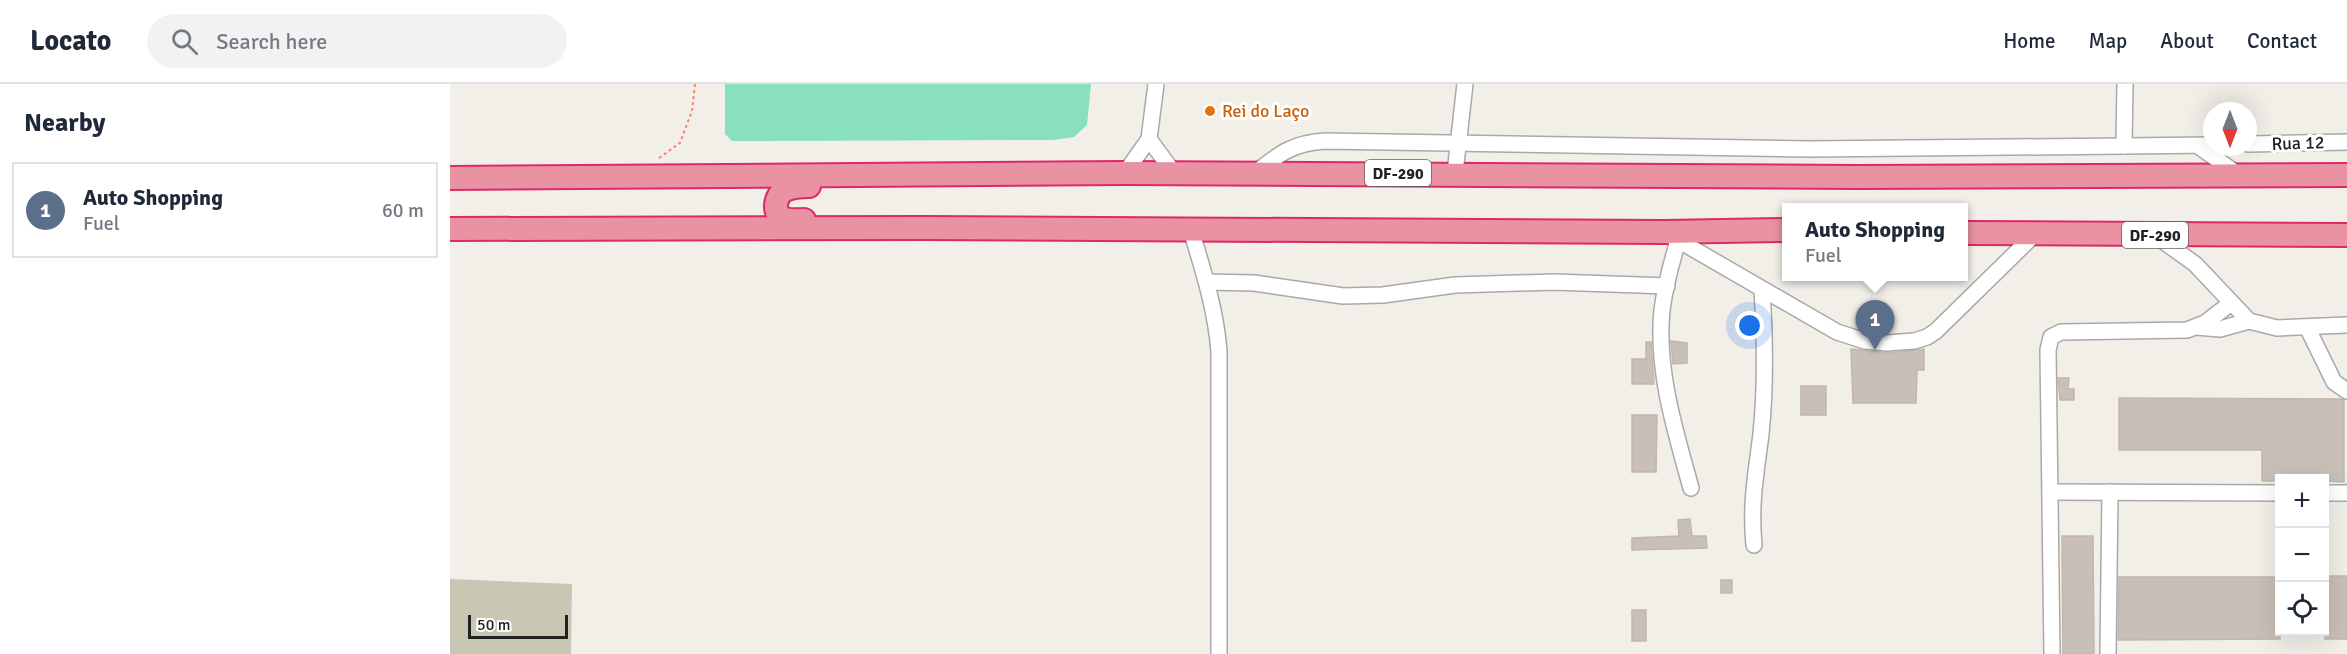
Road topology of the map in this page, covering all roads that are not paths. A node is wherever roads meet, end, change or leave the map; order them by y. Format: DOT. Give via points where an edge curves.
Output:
graph roads {
  1 [pos="1156,84"];
  2 [pos="1465,84"];
  3 [pos="2125,84"];
  4 [pos="1149,139"];
  5 [pos="2347,142"];
  6 [pos="1458,144"];
  7 [pos="2257,144"];
  8 [pos="2203,145"];
  9 [pos="2124,146"];
  10 [pos="2218,156"];
  11 [pos="1125,173"];
  12 [pos="1174,173"];
  13 [pos="1455,173"];
  14 [pos="1254,174"];
  15 [pos="2347,175"];
  16 [pos="916,176"];
  17 [pos="2242,177"];
  18 [pos="450,178"];
  19 [pos="925,228"];
  20 [pos="450,229"];
  21 [pos="524,230"];
  22 [pos="1191,230"];
  23 [pos="1782,230"];
  24 [pos="1968,233"];
  25 [pos="2034,235"];
  26 [pos="2347,235"];
  27 [pos="2156,236"];
  28 [pos="1671,237"];
  29 [pos="450,242"];
  30 [pos="1207,282"];
  31 [pos="1666,286"];
  32 [pos="1762,290"];
  33 [pos="2231,303"];
  34 [pos="2248,321"];
  35 [pos="2347,325"];
  36 [pos="2196,327"];
  37 [pos="2307,327"];
  38 [pos="2347,391"];
  39 [pos="1691,488"];
  40 [pos="2050,492"];
  41 [pos="2110,492"];
  42 [pos="2275,493"];
  43 [pos="2329,493"];
  44 [pos="2347,493"];
  45 [pos="1754,545"];
  46 [pos="1218,654"];
  47 [pos="2052,654"];
  48 [pos="2108,654"];
  1 -- 4 [label="street"];
  2 -- 6 [label="street"];
  3 -- 9 [label="street"];
  4 -- 11 [label="street"];
  4 -- 12 [label="street"];
  5 -- 7 [label="street, Rua 12"];
  6 -- 9 [label="street" via="1809,149"];
  6 -- 13 [label="street"];
  6 -- 14 [label="street" via="1310,142 1281,152"];
  8 -- 9 [label="street"];
  10 -- 17 [label="street"];
  11 -- 12 [label="highway, DF-290"];
  11 -- 16 [label="highway, DF-290"];
  12 -- 14 [label="highway, DF-290"];
  13 -- 14 [label="highway, DF-290"];
  13 -- 17 [label="highway, DF-290"];
  15 -- 17 [label="highway, DF-290"];
  16 -- 18 [label="highway, DF-290"];
  16 -- 19 [label="highway" via="890,185 795,186 783,190 776,208 787,220 888,219"];
  19 -- 21 [label="highway"];
  19 -- 22 [label="highway"];
  20 -- 21 [label="highway"];
  21 -- 29 [label="highway"];
  22 -- 28 [label="highway"];
  22 -- 30 [label="street"];
  23 -- 28 [label="highway"];
  24 -- 25 [label="highway, DF-290"];
  25 -- 27 [label="highway, DF-290"];
  25 -- 32 [label="street" via="1936,331 1914,341 1887,343 1848,337"];
  26 -- 27 [label="highway, DF-290"];
  27 -- 33 [label="street" via="2194,264"];
  28 -- 31 [label="street"];
  28 -- 32 [label="street"];
  30 -- 31 [label="street" via="1254,283 1342,296 1455,285 1554,282"];
  30 -- 46 [label="street" via="1219,352"];
  31 -- 39 [label="street" via="1662,328 1665,380"];
  32 -- 45 [label="street" via="1765,340 1761,432 1752,499"];
  33 -- 34 [label="street"];
  33 -- 36 [label="street"];
  34 -- 36 [label="street" via="2220,329"];
  34 -- 37 [label="street" via="2277,328"];
  35 -- 37 [label="street"];
  36 -- 40 [label="street" via="2178,331 2061,332 2051,337"];
  37 -- 38 [label="street" via="2334,382"];
  40 -- 41 [label="street"];
  40 -- 47 [label="street"];
  41 -- 42 [label="street"];
  41 -- 48 [label="street"];
  43 -- 44 [label="street"];
}
